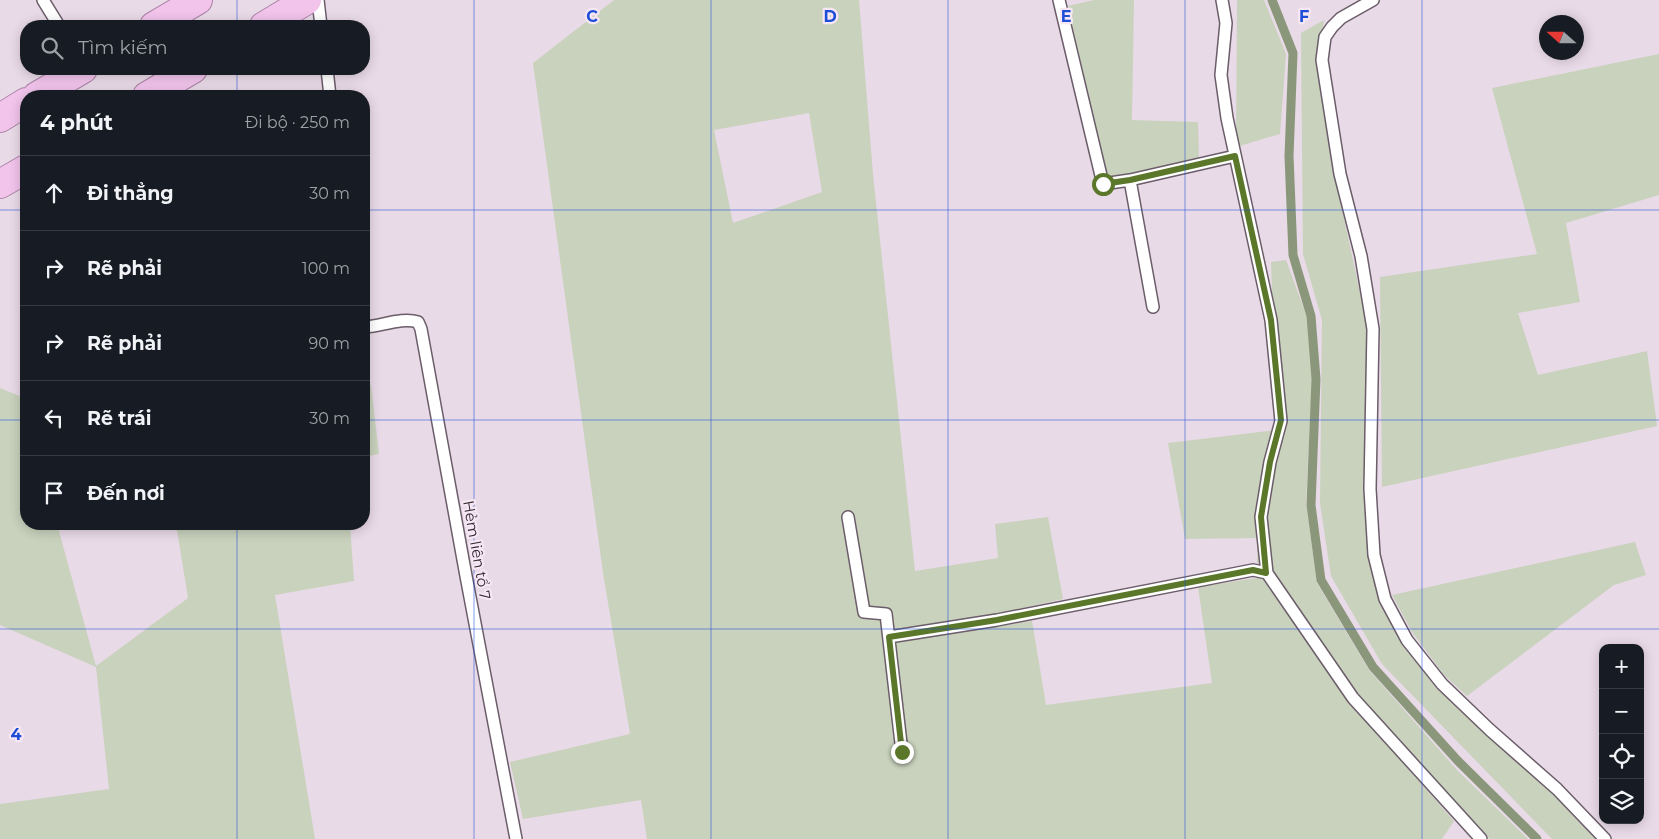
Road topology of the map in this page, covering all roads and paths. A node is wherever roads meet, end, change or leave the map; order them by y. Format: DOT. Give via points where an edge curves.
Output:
graph roads {
  1 [pos="43,0"];
  2 [pos="198,0"];
  3 [pos="308,0"];
  4 [pos="318,0"];
  5 [pos="1059,0"];
  6 [pos="1222,0"];
  7 [pos="1373,0"];
  8 [pos="55,20"];
  9 [pos="164,20"];
  10 [pos="274,20"];
  11 [pos="321,20"];
  12 [pos="73,75"];
  13 [pos="183,75"];
  14 [pos="328,75"];
  15 [pos="47,90"];
  16 [pos="157,90"];
  17 [pos="329,90"];
  18 [pos="20,106"];
  19 [pos="0,118"];
  20 [pos="1235,156"];
  21 [pos="20,172"];
  22 [pos="1130,180"];
  23 [pos="0,184"];
  24 [pos="1153,306"];
  25 [pos="370,326"];
  26 [pos="848,517"];
  27 [pos="1266,573"];
  28 [pos="889,637"];
  29 [pos="902,752"];
  30 [pos="516,839"];
  31 [pos="1481,839"];
  32 [pos="1606,839"];
  1 -- 8 [label="lane"];
  2 -- 9 [label="highway"];
  3 -- 10 [label="highway"];
  4 -- 11 [label="lane"];
  5 -- 22 [label="lane" via="1103,184"];
  6 -- 20 [label="lane" via="1226,23 1221,75"];
  7 -- 32 [label="lane" via="1341,18 1332,27 1325,37 1322,60 1340,174 1361,256 1373,329 1370,489 1374,556 1385,599 1407,640 1442,684 1557,789"];
  12 -- 15 [label="highway"];
  13 -- 16 [label="highway"];
  14 -- 17 [label="lane"];
  18 -- 19 [label="highway"];
  20 -- 22 [label="lane"];
  20 -- 27 [label="lane" via="1271,320 1281,420 1261,517"];
  21 -- 23 [label="highway"];
  22 -- 24 [label="lane"];
  25 -- 30 [label="lane, Hẻm liên tổ 7" via="411,320 418,322 421,329"];
  26 -- 28 [label="lane" via="864,612 886,614"];
  27 -- 28 [label="lane" via="1253,570 997,620"];
  27 -- 31 [label="lane" via="1353,698"];
  28 -- 29 [label="lane"];
}
